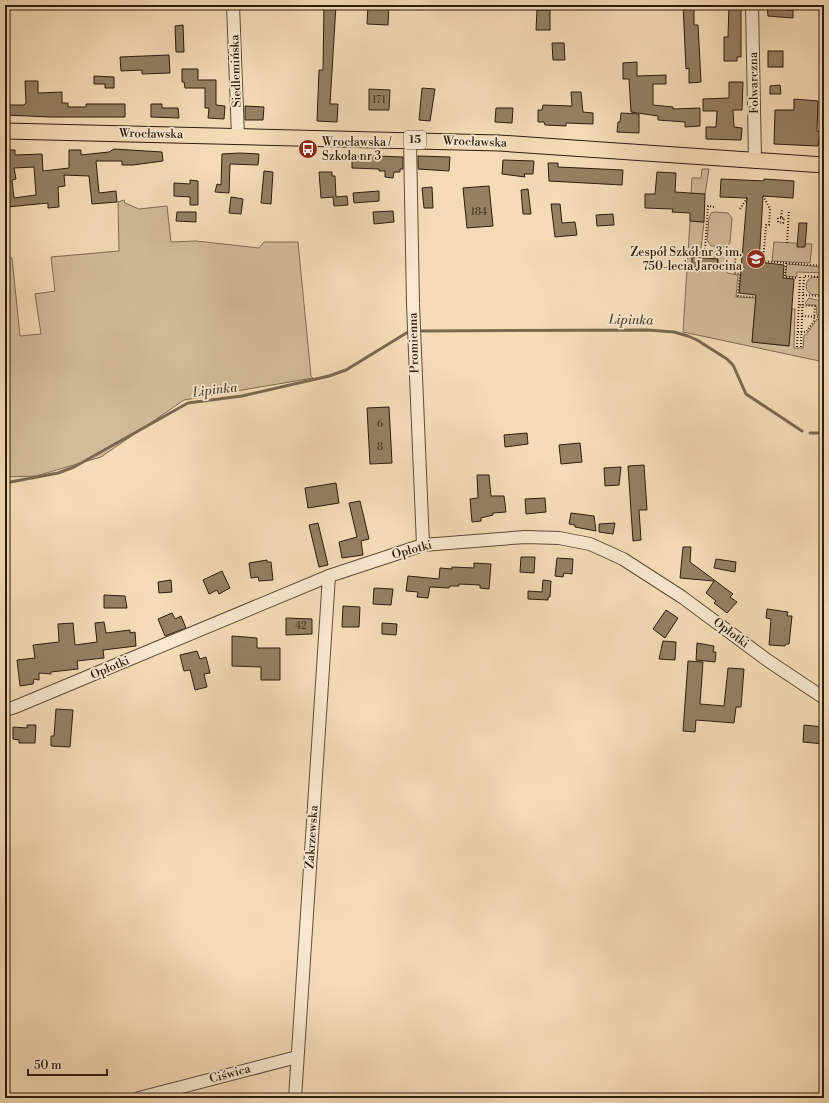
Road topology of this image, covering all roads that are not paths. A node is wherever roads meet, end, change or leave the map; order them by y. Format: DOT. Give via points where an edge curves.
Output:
graph roads {
  1 [pos="233,5"];
  2 [pos="752,5"];
  3 [pos="5,131"];
  4 [pos="238,136"];
  5 [pos="410,140"];
  6 [pos="755,160"];
  7 [pos="824,165"];
  8 [pos="423,545"];
  9 [pos="329,576"];
  10 [pos="824,698"];
  11 [pos="5,710"];
  12 [pos="297,1057"];
  13 [pos="139,1098"];
  14 [pos="295,1098"];
  1 -- 4 [label="street, Siedlemińska"];
  2 -- 6 [label="street, Folwarczna"];
  3 -- 4 [label="main road, Wrocławska / 15"];
  4 -- 5 [label="main road, Wrocławska / 15"];
  5 -- 6 [label="main road, Wrocławska / 15"];
  5 -- 8 [label="street, Promienna" via="412,304"];
  6 -- 7 [label="main road, Wrocławska / 15"];
  8 -- 9 [label="street, Opłotki"];
  8 -- 10 [label="street, Opłotki" via="525,537 559,538 590,544 624,559 682,597 767,660"];
  9 -- 11 [label="street, Opłotki"];
  9 -- 12 [label="street, Zakrzewska"];
  12 -- 13 [label="street, Ciświca"];
  12 -- 14 [label="street, Zakrzewska"];
}
